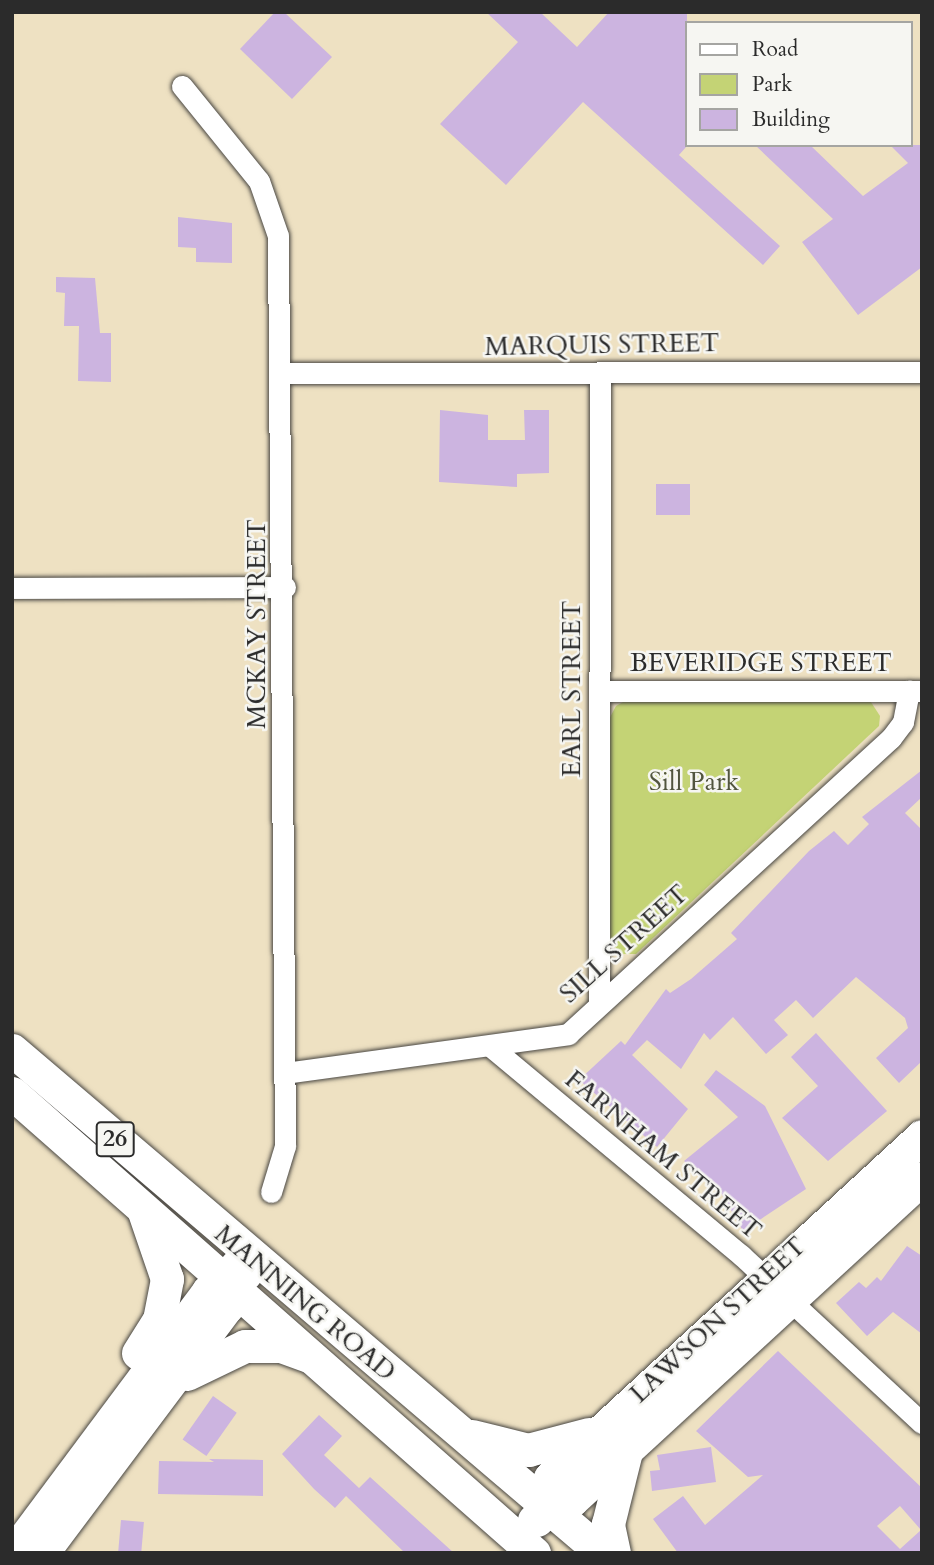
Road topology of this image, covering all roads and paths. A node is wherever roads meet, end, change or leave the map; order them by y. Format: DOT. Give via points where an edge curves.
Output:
graph roads {
  1 [pos="182,86"];
  2 [pos="922,372"];
  3 [pos="283,373"];
  4 [pos="600,374"];
  5 [pos="285,587"];
  6 [pos="12,588"];
  7 [pos="601,691"];
  8 [pos="915,691"];
  9 [pos="599,1004"];
  10 [pos="490,1046"];
  11 [pos="12,1050"];
  12 [pos="285,1073"];
  13 [pos="12,1093"];
  14 [pos="922,1136"];
  15 [pos="922,1178"];
  16 [pos="271,1192"];
  17 [pos="140,1203"];
  18 [pos="227,1237"];
  19 [pos="764,1277"];
  20 [pos="233,1279"];
  21 [pos="276,1279"];
  22 [pos="788,1300"];
  23 [pos="318,1359"];
  24 [pos="165,1392"];
  25 [pos="613,1418"];
  26 [pos="922,1423"];
  27 [pos="449,1424"];
  28 [pos="626,1451"];
  29 [pos="485,1509"];
  30 [pos="543,1511"];
  31 [pos="12,1545"];
  32 [pos="13,1553"];
  33 [pos="42,1553"];
  34 [pos="534,1553"];
  35 [pos="541,1553"];
  36 [pos="602,1553"];
  37 [pos="614,1553"];
  1 -- 3 [label="street, MCKAY STREET" via="270,201 278,236"];
  2 -- 4 [label="street, MARQUIS STREET"];
  3 -- 4 [label="street, MARQUIS STREET"];
  3 -- 5 [label="street, MCKAY STREET"];
  4 -- 7 [label="street, EARL STREET"];
  5 -- 6 [label="street"];
  5 -- 12 [label="street, MCKAY STREET"];
  7 -- 8 [label="street, BEVERIDGE STREET"];
  7 -- 9 [label="street, EARL STREET"];
  8 -- 9 [label="street, SILL STREET" via="891,738"];
  9 -- 10 [label="street, SILL STREET" via="568,1034"];
  10 -- 12 [label="street, SILL STREET"];
  10 -- 19 [label="street, FARNHAM STREET"];
  11 -- 18 [label="main road, MANNING ROAD / 26"];
  12 -- 16 [label="street, MCKAY STREET" via="285,1146"];
  13 -- 17 [label="main road, MANNING ROAD / 26"];
  14 -- 19 [label="main road, LAWSON STREET"];
  15 -- 22 [label="main road, LAWSON STREET"];
  17 -- 20 [label="main road, MANNING ROAD / 26"];
  17 -- 31 [label="main road" via="167,1273 159,1320 85,1424"];
  18 -- 20 [label="main road"];
  18 -- 21 [label="main road, MANNING ROAD / 26"];
  19 -- 22 [label="street, FARNHAM STREET"];
  19 -- 25 [label="main road, LAWSON STREET"];
  20 -- 21 [label="main road"];
  20 -- 23 [label="main road, MANNING ROAD / 26"];
  20 -- 24 [label="main road"];
  20 -- 32 [label="main road" via="208,1291"];
  21 -- 27 [label="main road, MANNING ROAD / 26"];
  22 -- 26 [label="street, FARNHAM STREET"];
  22 -- 28 [label="main road, LAWSON STREET"];
  23 -- 24 [label="main road" via="281,1346 245,1346 217,1354"];
  23 -- 29 [label="main road, MANNING ROAD / 26"];
  24 -- 33 [label="main road"];
  25 -- 27 [label="main road" via="584,1437 534,1450 486,1442"];
  25 -- 30 [label="main road, LAWSON STREET" via="550,1478"];
  27 -- 30 [label="main road, MANNING ROAD / 26"];
  28 -- 30 [label="main road, LAWSON STREET"];
  28 -- 37 [label="main road" via="608,1524"];
  29 -- 30 [label="main road" via="505,1520"];
  29 -- 34 [label="main road, MANNING ROAD / 26"];
  30 -- 35 [label="main road"];
  30 -- 36 [label="main road, MANNING ROAD / 26"];
}
